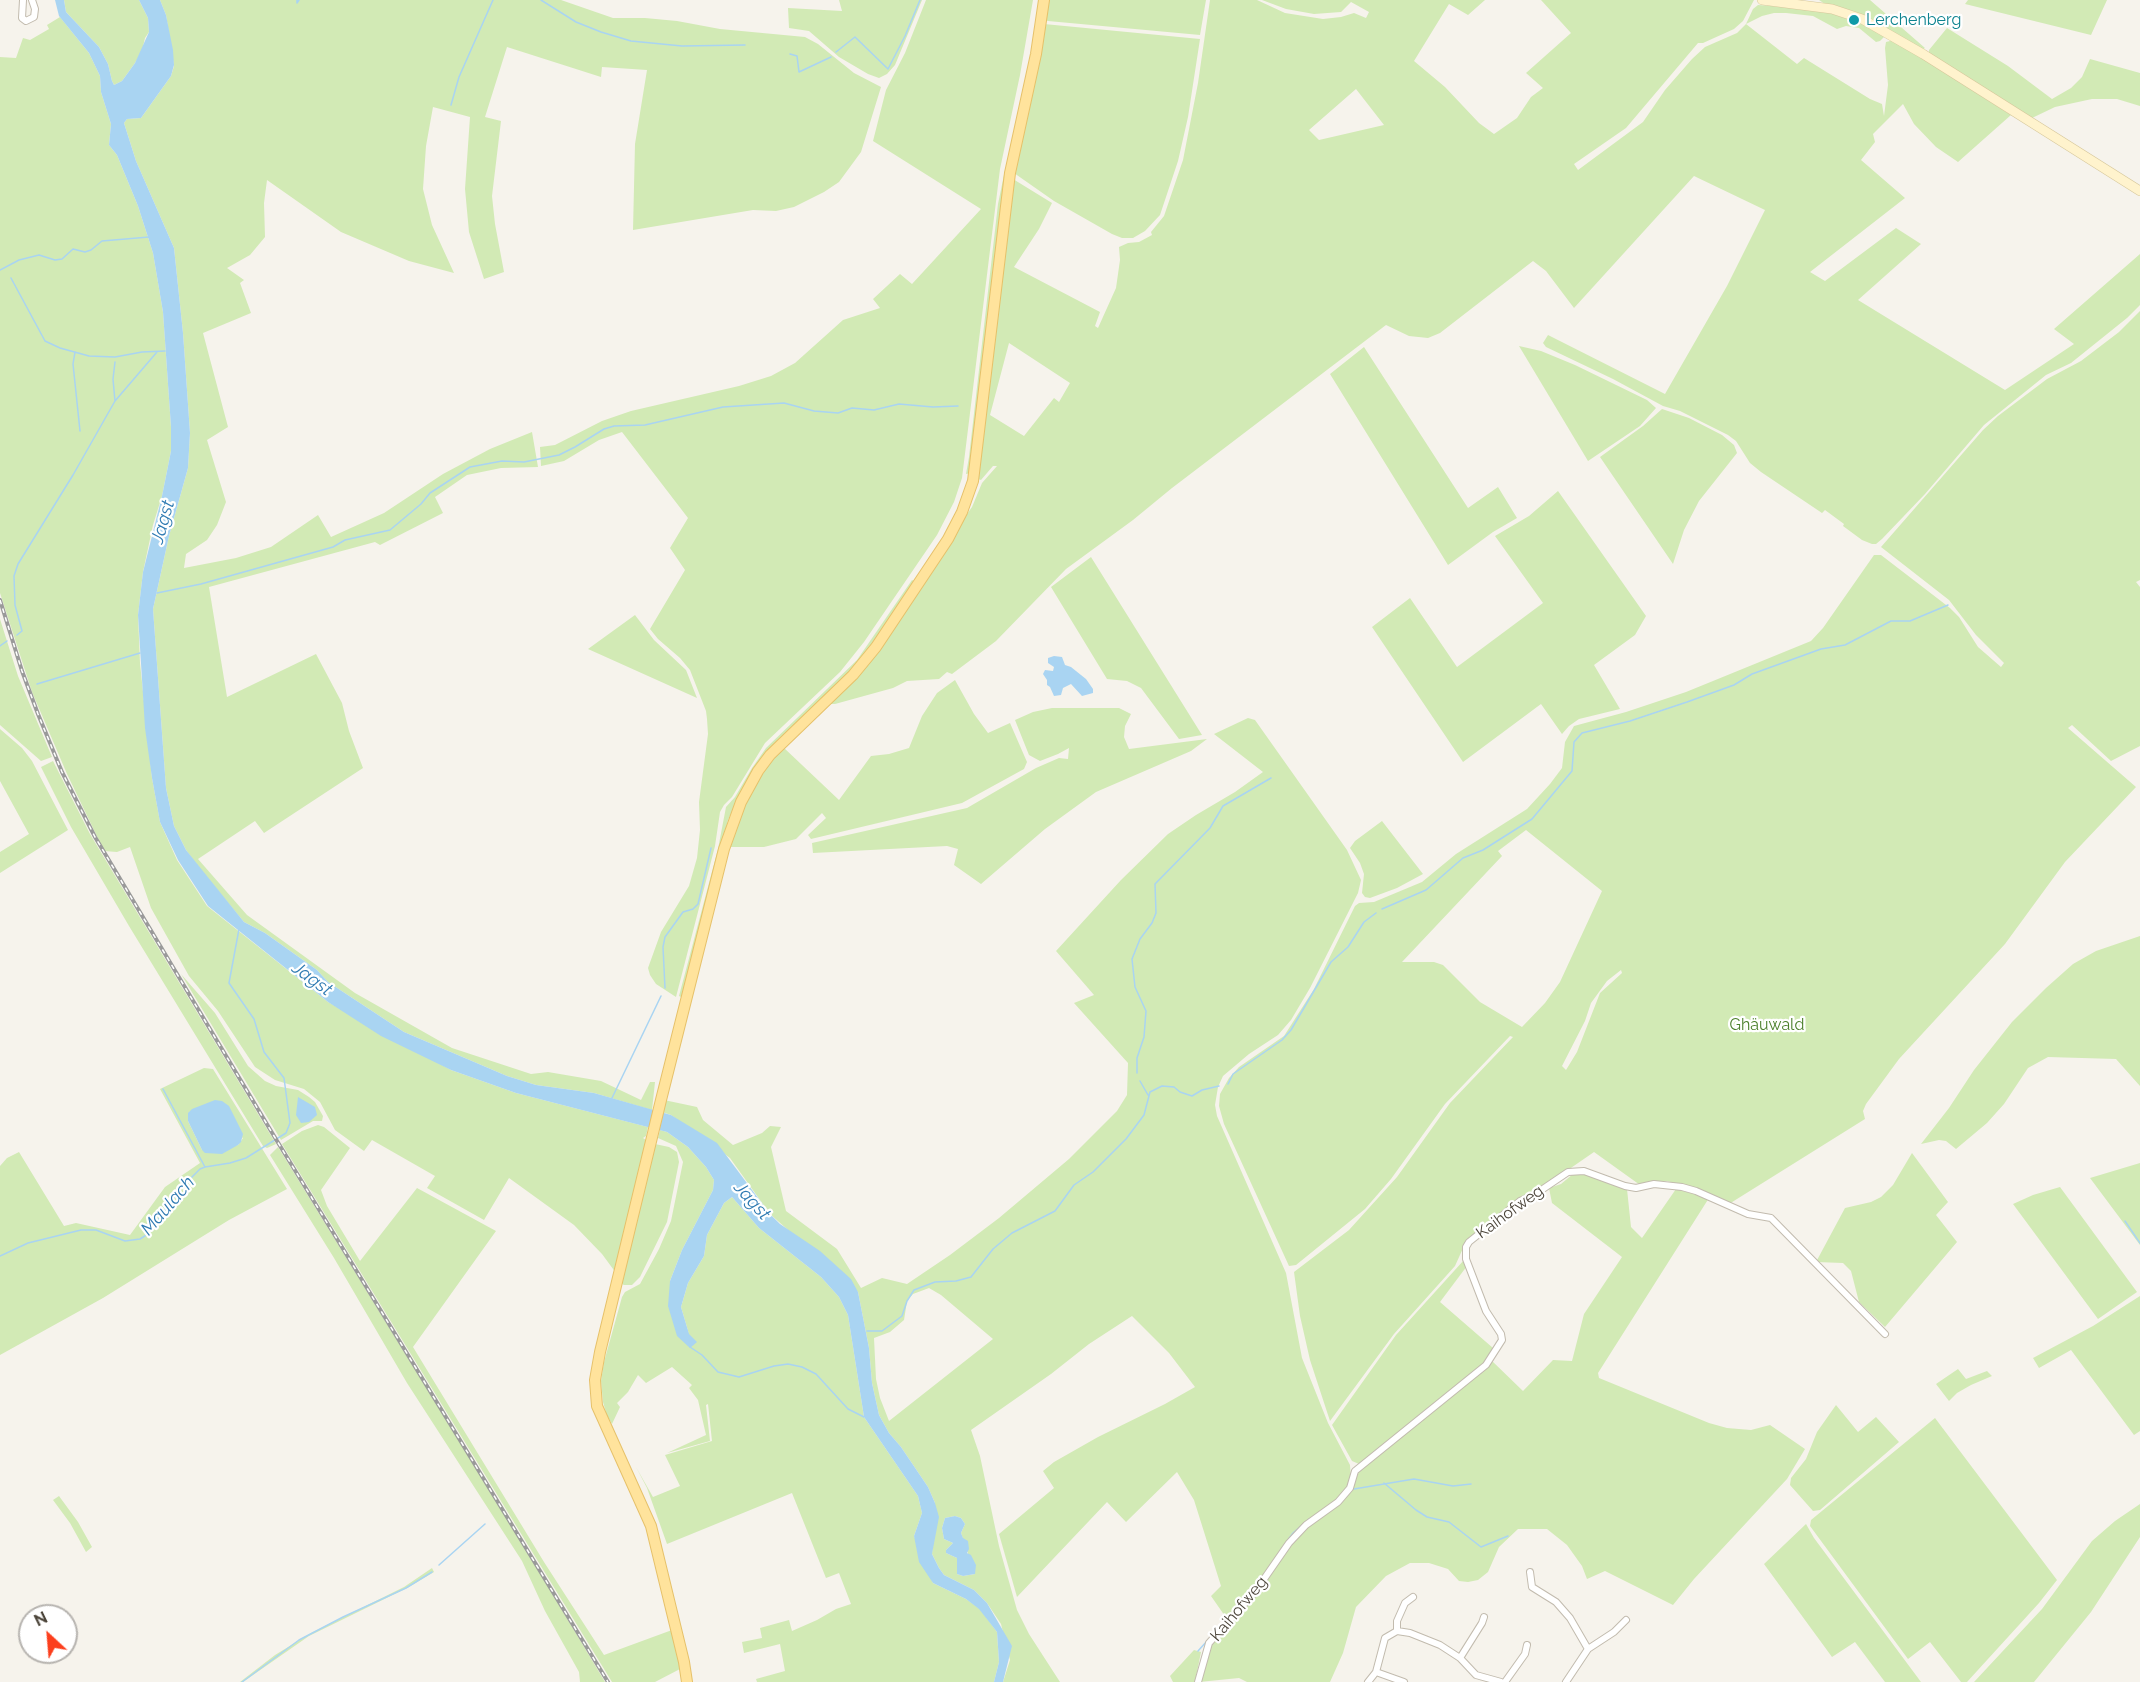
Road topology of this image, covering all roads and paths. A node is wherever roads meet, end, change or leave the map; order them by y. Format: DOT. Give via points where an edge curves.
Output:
graph roads {
  1 [pos="23,0"];
  2 [pos="32,0"];
  3 [pos="1044,0"];
  4 [pos="1762,0"];
  5 [pos="2140,191"];
  6 [pos="1885,1334"];
  7 [pos="1530,1572"];
  8 [pos="1413,1597"];
  9 [pos="1484,1617"];
  10 [pos="1626,1620"];
  11 [pos="1397,1631"];
  12 [pos="1527,1645"];
  13 [pos="1588,1649"];
  14 [pos="1460,1658"];
  15 [pos="1376,1672"];
  16 [pos="687,1682"];
  17 [pos="1198,1682"];
  18 [pos="1368,1682"];
  19 [pos="1404,1682"];
  20 [pos="1503,1682"];
  21 [pos="1566,1682"];
  1 -- 2 [label="street" via="22,18 26,21 34,17"];
  3 -- 16 [label="main road" via="1010,173 973,481 962,512 934,562 868,658 770,755 741,802 724,849 596,1370 600,1416 651,1526"];
  4 -- 5 [label="street" via="1832,9 1862,19"];
  6 -- 17 [label="street, Kaihofweg" via="1771,1218 1748,1214 1682,1187 1654,1184 1635,1188 1584,1171 1568,1172 1520,1201 1466,1246 1466,1259 1486,1311 1502,1335 1486,1365 1355,1471 1350,1488 1338,1502 1289,1543 1255,1592 1209,1643"];
  7 -- 13 [label="street" via="1532,1587 1556,1602"];
  8 -- 11 [label="street" via="1397,1621"];
  9 -- 14 [label="street"];
  10 -- 13 [label="street"];
  11 -- 14 [label="street" via="1440,1645"];
  11 -- 15 [label="street" via="1385,1638"];
  12 -- 20 [label="street" via="1525,1654"];
  13 -- 21 [label="street"];
  14 -- 20 [label="street" via="1476,1675"];
  15 -- 18 [label="street"];
  15 -- 19 [label="street"];
}
